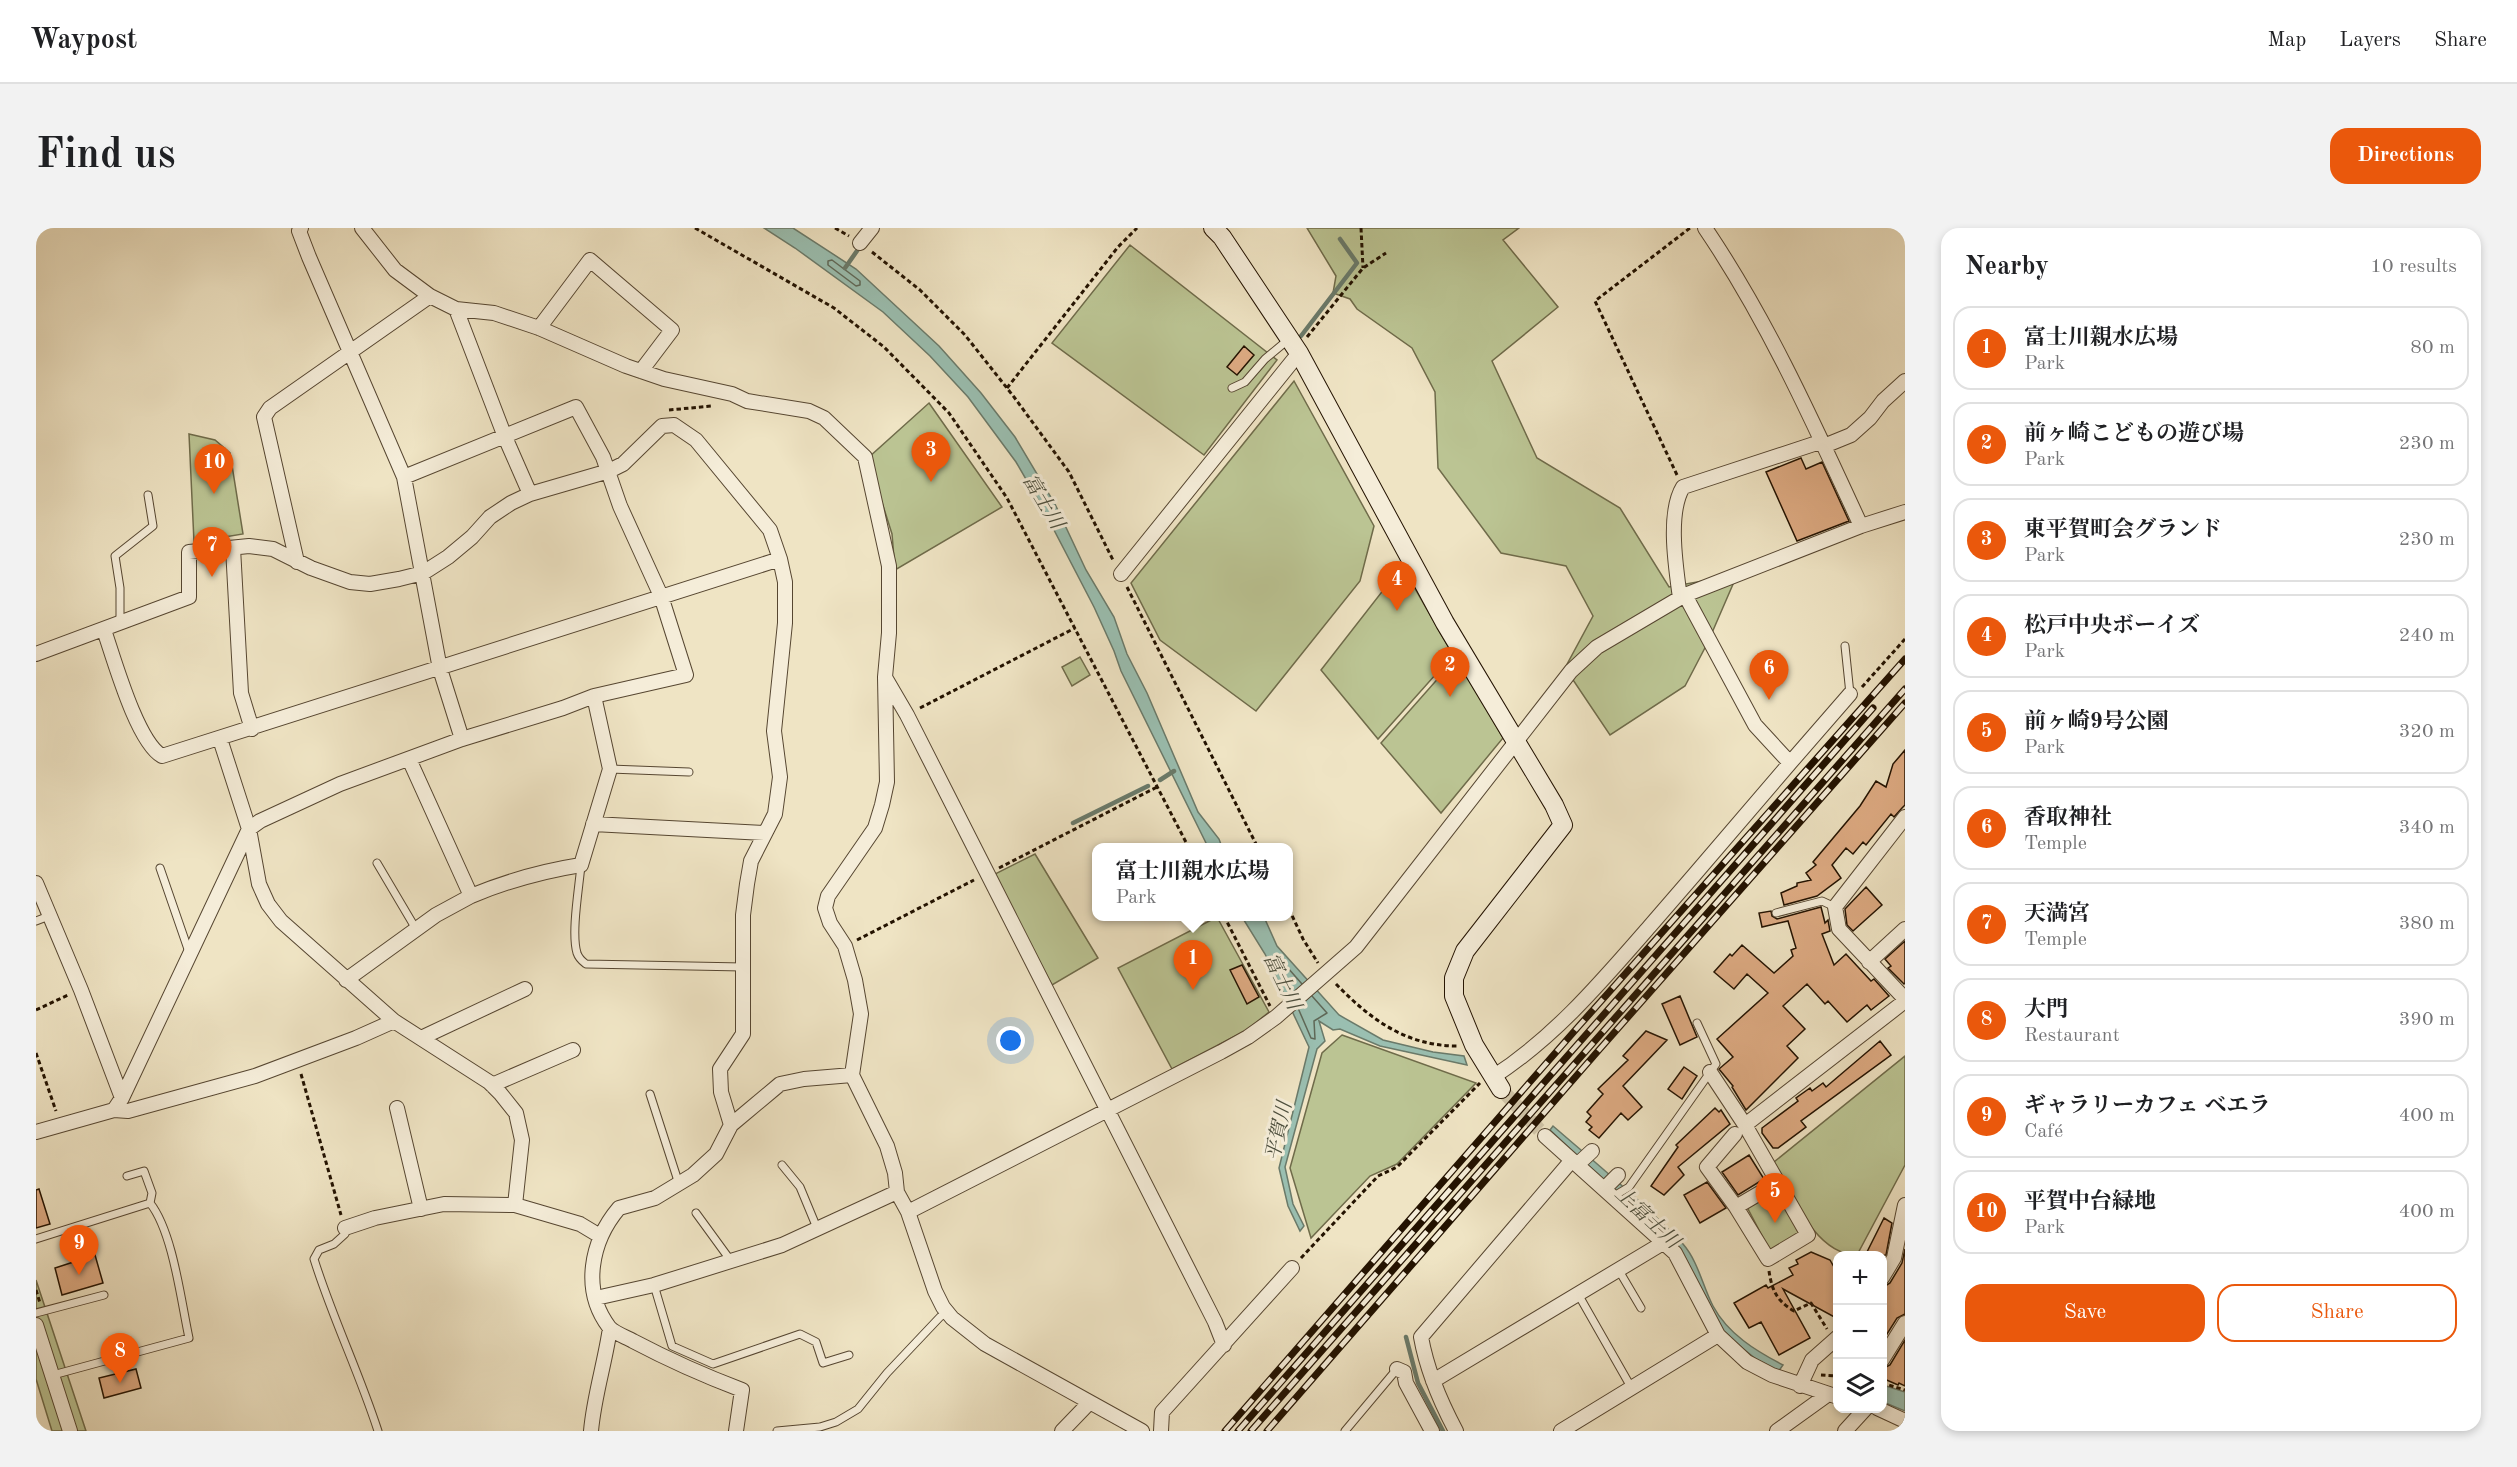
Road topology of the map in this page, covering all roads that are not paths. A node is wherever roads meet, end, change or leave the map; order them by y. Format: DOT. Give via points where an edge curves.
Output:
graph roads {
  1 [pos="301,228"];
  2 [pos="362,228"];
  3 [pos="872,228"];
  4 [pos="1213,228"];
  5 [pos="1705,228"];
  6 [pos="860,243"];
  7 [pos="430,296"];
  8 [pos="456,309"];
  9 [pos="539,328"];
  10 [pos="1295,348"];
  11 [pos="351,352"];
  12 [pos="640,371"];
  13 [pos="1905,381"];
  14 [pos="1232,388"];
  15 [pos="505,437"];
  16 [pos="1822,444"];
  17 [pos="609,471"];
  18 [pos="404,477"];
  19 [pos="530,494"];
  20 [pos="148,495"];
  21 [pos="1905,512"];
  22 [pos="1861,526"];
  23 [pos="233,548"];
  24 [pos="780,559"];
  25 [pos="297,562"];
  26 [pos="423,573"];
  27 [pos="1121,574"];
  28 [pos="660,596"];
  29 [pos="1683,597"];
  30 [pos="120,623"];
  31 [pos="104,630"];
  32 [pos="1845,646"];
  33 [pos="36,654"];
  34 [pos="440,669"];
  35 [pos="885,677"];
  36 [pos="1850,694"];
  37 [pos="594,696"];
  38 [pos="252,729"];
  39 [pos="220,739"];
  40 [pos="462,739"];
  41 [pos="1516,742"];
  42 [pos="410,759"];
  43 [pos="1790,763"];
  44 [pos="610,769"];
  45 [pos="689,772"];
  46 [pos="1905,817"];
  47 [pos="593,824"];
  48 [pos="249,829"];
  49 [pos="765,833"];
  50 [pos="378,863"];
  51 [pos="581,865"];
  52 [pos="160,868"];
  53 [pos="36,884"];
  54 [pos="471,896"];
  55 [pos="1835,908"];
  56 [pos="1776,913"];
  57 [pos="50,916"];
  58 [pos="36,921"];
  59 [pos="1905,928"];
  60 [pos="416,929"];
  61 [pos="190,954"];
  62 [pos="1869,962"];
  63 [pos="742,967"];
  64 [pos="346,980"];
  65 [pos="525,989"];
  66 [pos="1905,1000"];
  67 [pos="394,1021"];
  68 [pos="1697,1023"];
  69 [pos="421,1038"];
  70 [pos="573,1050"];
  71 [pos="1710,1072"];
  72 [pos="852,1075"];
  73 [pos="1495,1080"];
  74 [pos="492,1085"];
  75 [pos="650,1094"];
  76 [pos="118,1104"];
  77 [pos="397,1108"];
  78 [pos="1107,1111"];
  79 [pos="731,1125"];
  80 [pos="1740,1129"];
  81 [pos="36,1132"];
  82 [pos="1545,1136"];
  83 [pos="1592,1151"];
  84 [pos="1576,1162"];
  85 [pos="782,1165"];
  86 [pos="1618,1175"];
  87 [pos="127,1176"];
  88 [pos="1777,1183"];
  89 [pos="679,1184"];
  90 [pos="1609,1191"];
  91 [pos="897,1192"];
  92 [pos="150,1203"];
  93 [pos="514,1205"];
  94 [pos="1905,1205"];
  95 [pos="1736,1207"];
  96 [pos="421,1209"];
  97 [pos="908,1212"];
  98 [pos="696,1213"];
  99 [pos="345,1228"];
  100 [pos="817,1228"];
  101 [pos="600,1236"];
  102 [pos="36,1239"];
  103 [pos="1663,1243"];
  104 [pos="731,1261"];
  105 [pos="1292,1268"];
  106 [pos="1618,1269"];
  107 [pos="1887,1270"];
  108 [pos="654,1285"];
  109 [pos="1578,1294"];
  110 [pos="104,1295"];
  111 [pos="596,1298"];
  112 [pos="1641,1308"];
  113 [pos="948,1312"];
  114 [pos="36,1313"];
  115 [pos="1905,1323"];
  116 [pos="36,1325"];
  117 [pos="610,1328"];
  118 [pos="1718,1335"];
  119 [pos="1833,1342"];
  120 [pos="1224,1345"];
  121 [pos="40,1348"];
  122 [pos="849,1355"];
  123 [pos="1883,1359"];
  124 [pos="1397,1369"];
  125 [pos="53,1375"];
  126 [pos="1433,1381"];
  127 [pos="1800,1386"];
  128 [pos="1631,1387"];
  129 [pos="1832,1396"];
  130 [pos="1089,1403"];
  131 [pos="1861,1413"];
  132 [pos="1887,1413"];
  133 [pos="1905,1421"];
  134 [pos="70,1431"];
  135 [pos="378,1431"];
  136 [pos="591,1431"];
  137 [pos="736,1431"];
  138 [pos="777,1431"];
  139 [pos="1062,1431"];
  140 [pos="1142,1431"];
  141 [pos="1161,1431"];
  142 [pos="1345,1431"];
  143 [pos="1432,1431"];
  144 [pos="1456,1431"];
  145 [pos="1561,1431"];
  146 [pos="1778,1431"];
  147 [pos="1845,1431"];
  1 -- 11 [label="street" via="309,257"];
  2 -- 7 [label="street" via="387,261"];
  3 -- 6 [label="street"];
  4 -- 10 [label="street"];
  5 -- 16 [label="street" via="1751,300"];
  7 -- 8 [label="street"];
  7 -- 11 [label="street"];
  8 -- 9 [label="street" via="494,313"];
  8 -- 15 [label="street"];
  9 -- 12 [label="street"];
  9 -- 12 [label="street" via="590,260 672,330"];
  10 -- 14 [label="lane" via="1265,359 1245,382"];
  10 -- 27 [label="street"];
  10 -- 41 [label="street" via="1445,623"];
  11 -- 18 [label="street"];
  11 -- 25 [label="street" via="270,408 264,417"];
  12 -- 35 [label="street" via="747,400 809,411 824,418 865,457 889,567"];
  13 -- 16 [label="street" via="1851,435"];
  15 -- 17 [label="street" via="576,407"];
  15 -- 18 [label="street"];
  15 -- 19 [label="street"];
  16 -- 22 [label="street"];
  16 -- 29 [label="street" via="1683,488 1678,496 1675,539"];
  17 -- 19 [label="street"];
  17 -- 24 [label="street" via="623,464 662,426 674,425 696,440 770,530"];
  17 -- 28 [label="street" via="620,506"];
  18 -- 26 [label="street"];
  19 -- 26 [label="street" via="490,517 472,537"];
  20 -- 30 [label="lane" via="153,526 115,556"];
  21 -- 22 [label="street"];
  22 -- 29 [label="street"];
  23 -- 25 [label="street" via="273,549"];
  23 -- 30 [label="street" via="189,552 189,597"];
  23 -- 38 [label="street" via="241,693"];
  24 -- 28 [label="street"];
  24 -- 49 [label="street" via="786,582 774,730 780,777 775,814"];
  25 -- 26 [label="street" via="350,582 370,584"];
  26 -- 34 [label="street"];
  28 -- 34 [label="street"];
  28 -- 37 [label="street" via="686,675"];
  29 -- 41 [label="street" via="1597,647 1571,671"];
  29 -- 43 [label="street" via="1755,725"];
  30 -- 31 [label="street"];
  31 -- 33 [label="street"];
  31 -- 39 [label="street" via="135,717 155,752 162,756"];
  32 -- 36 [label="lane"];
  34 -- 38 [label="street"];
  34 -- 40 [label="street"];
  35 -- 72 [label="street" via="886,782 882,805 875,828 828,896 825,908 845,946 861,1014"];
  35 -- 78 [label="street"];
  36 -- 43 [label="street"];
  37 -- 40 [label="street"];
  37 -- 44 [label="street"];
  38 -- 39 [label="street"];
  39 -- 48 [label="street"];
  40 -- 42 [label="street"];
  41 -- 73 [label="street" via="1563,825 1465,951 1454,978 1454,996 1474,1045"];
  41 -- 78 [label="street" via="1356,947 1327,974 1276,1017 1230,1047"];
  42 -- 48 [label="street" via="340,784"];
  42 -- 54 [label="street"];
  43 -- 73 [label="street" via="1561,1025"];
  44 -- 45 [label="lane"];
  44 -- 47 [label="street"];
  46 -- 55 [label="street"];
  47 -- 49 [label="street"];
  47 -- 51 [label="street"];
  48 -- 61 [label="street"];
  48 -- 64 [label="street" via="259,884 268,904 281,921"];
  49 -- 63 [label="street" via="747,884"];
  50 -- 60 [label="lane"];
  51 -- 54 [label="street" via="521,878"];
  51 -- 63 [label="lane" via="575,942 577,954 586,964"];
  52 -- 61 [label="lane"];
  53 -- 57 [label="street"];
  54 -- 60 [label="street"];
  55 -- 56 [label="lane" via="1822,901"];
  55 -- 62 [label="street" via="1839,929"];
  57 -- 58 [label="lane"];
  57 -- 76 [label="street" via="81,990"];
  59 -- 62 [label="street"];
  60 -- 64 [label="street"];
  61 -- 76 [label="street"];
  62 -- 66 [label="street"];
  63 -- 79 [label="street" via="743,1034 720,1070 721,1092"];
  64 -- 67 [label="street"];
  65 -- 69 [label="street"];
  66 -- 80 [label="street"];
  67 -- 69 [label="street"];
  67 -- 76 [label="street" via="255,1076 128,1111"];
  68 -- 71 [label="lane" via="1716,1064"];
  69 -- 74 [label="street"];
  70 -- 74 [label="street"];
  71 -- 80 [label="street"];
  71 -- 90 [label="lane" via="1629,1187"];
  72 -- 79 [label="street" via="780,1084"];
  72 -- 91 [label="street" via="887,1146"];
  74 -- 93 [label="street" via="516,1113 522,1140"];
  75 -- 89 [label="lane"];
  76 -- 81 [label="street"];
  77 -- 96 [label="street"];
  78 -- 97 [label="street"];
  78 -- 120 [label="street"];
  79 -- 89 [label="street" via="716,1154"];
  80 -- 88 [label="street"];
  80 -- 95 [label="street" via="1707,1167"];
  82 -- 84 [label="street"];
  83 -- 84 [label="street"];
  84 -- 90 [label="street"];
  84 -- 126 [label="street" via="1421,1337"];
  85 -- 100 [label="lane" via="800,1187"];
  86 -- 90 [label="street"];
  87 -- 92 [label="lane" via="144,1172 152,1193"];
  88 -- 95 [label="street"];
  88 -- 95 [label="street" via="1808,1235 1768,1259"];
  89 -- 101 [label="street" via="655,1198 619,1208"];
  90 -- 103 [label="street"];
  91 -- 97 [label="street"];
  91 -- 100 [label="street"];
  92 -- 102 [label="lane"];
  92 -- 125 [label="lane" via="160,1215 189,1338"];
  93 -- 96 [label="street" via="444,1204"];
  93 -- 101 [label="street" via="580,1224"];
  94 -- 107 [label="street" via="1894,1258"];
  96 -- 99 [label="street"];
  97 -- 113 [label="street" via="935,1291"];
  98 -- 104 [label="lane"];
  99 -- 135 [label="lane" via="345,1234 319,1250 314,1258"];
  100 -- 104 [label="street" via="782,1245"];
  101 -- 111 [label="street" via="591,1283"];
  103 -- 106 [label="street"];
  103 -- 118 [label="street" via="1684,1268"];
  104 -- 108 [label="street"];
  105 -- 120 [label="street"];
  106 -- 109 [label="street"];
  106 -- 112 [label="lane"];
  108 -- 111 [label="street"];
  108 -- 122 [label="lane" via="672,1346 713,1364 800,1334 816,1342 823,1363"];
  109 -- 126 [label="street"];
  109 -- 128 [label="lane"];
  110 -- 114 [label="lane"];
  111 -- 117 [label="street"];
  113 -- 130 [label="street" via="985,1344"];
  113 -- 138 [label="lane" via="887,1373 858,1409 820,1427"];
  115 -- 123 [label="street"];
  116 -- 121 [label="street"];
  117 -- 136 [label="street"];
  117 -- 137 [label="street" via="676,1364 742,1390"];
  118 -- 127 [label="street" via="1747,1362"];
  118 -- 128 [label="street"];
  119 -- 127 [label="street" via="1812,1360"];
  120 -- 141 [label="street" via="1162,1412"];
  121 -- 125 [label="street"];
  124 -- 142 [label="lane"];
  124 -- 143 [label="street" via="1404,1371 1406,1383"];
  125 -- 134 [label="street"];
  126 -- 144 [label="street"];
  127 -- 129 [label="street"];
  128 -- 145 [label="street"];
  129 -- 146 [label="street"];
  130 -- 139 [label="street"];
  130 -- 140 [label="street"];
  131 -- 147 [label="street"];
  132 -- 133 [label="street"];
}
